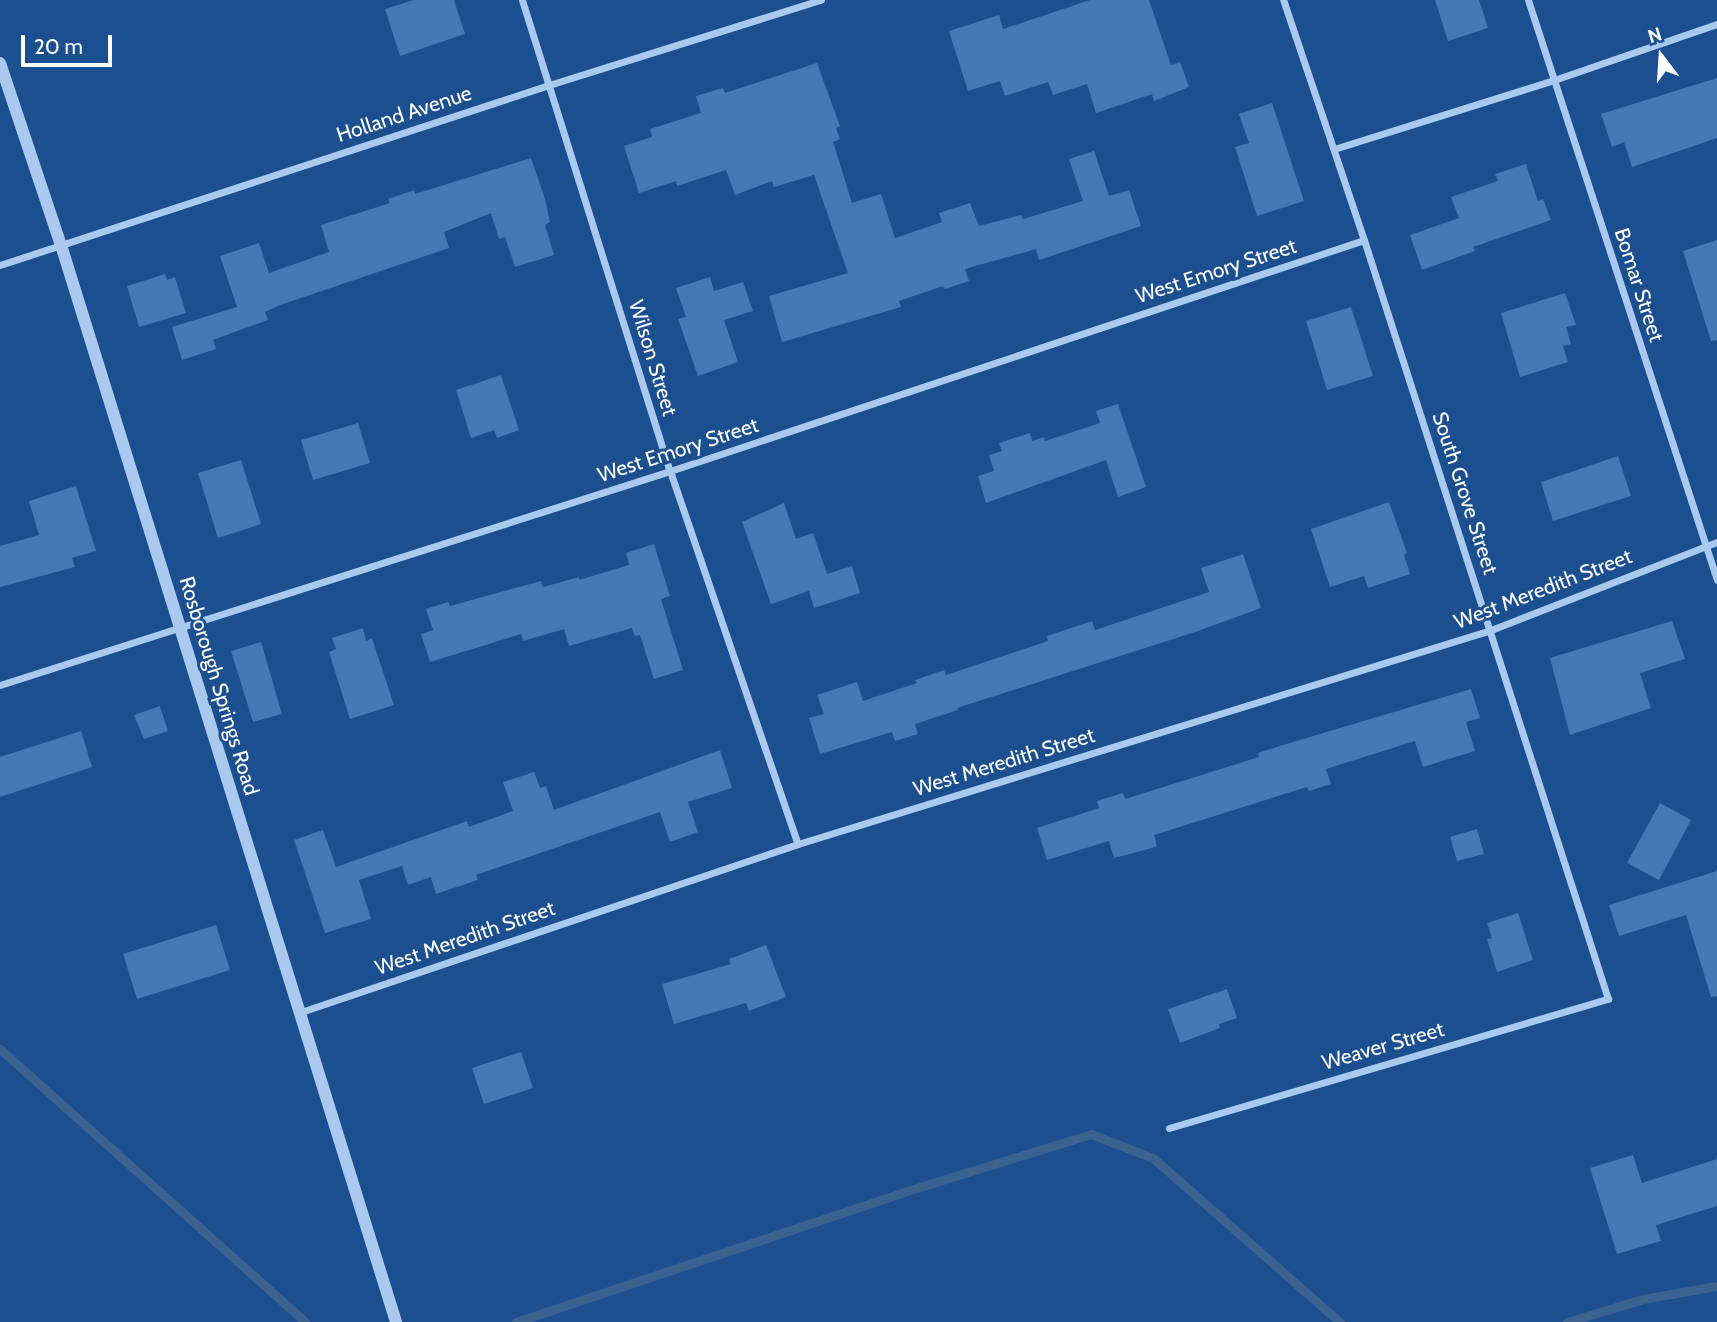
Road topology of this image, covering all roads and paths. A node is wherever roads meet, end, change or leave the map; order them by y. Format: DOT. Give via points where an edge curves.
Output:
graph roads {
  1 [pos="522,0"];
  2 [pos="821,0"];
  3 [pos="1283,0"];
  4 [pos="1528,0"];
  5 [pos="1717,24"];
  6 [pos="0,63"];
  7 [pos="1554,80"];
  8 [pos="550,85"];
  9 [pos="1334,149"];
  10 [pos="1364,240"];
  11 [pos="61,245"];
  12 [pos="0,265"];
  13 [pos="670,471"];
  14 [pos="1717,542"];
  15 [pos="1706,545"];
  16 [pos="1717,580"];
  17 [pos="181,627"];
  18 [pos="1491,630"];
  19 [pos="0,684"];
  20 [pos="798,844"];
  21 [pos="1608,999"];
  22 [pos="300,1012"];
  23 [pos="1169,1128"];
  24 [pos="396,1322"];
  1 -- 8 [label="street, Wilson Street"];
  2 -- 8 [label="street, Holland Avenue"];
  3 -- 9 [label="street, South Grove Street"];
  4 -- 7 [label="street, Bomar Street"];
  5 -- 7 [label="street"];
  6 -- 11 [label="street, Rosborough Springs Road"];
  7 -- 9 [label="street"];
  7 -- 15 [label="street, Bomar Street"];
  8 -- 11 [label="street, Holland Avenue"];
  8 -- 13 [label="street, Wilson Street"];
  9 -- 10 [label="street, South Grove Street"];
  10 -- 13 [label="street, West Emory Street"];
  10 -- 18 [label="street, South Grove Street"];
  11 -- 12 [label="street, Holland Avenue"];
  11 -- 17 [label="street, Rosborough Springs Road"];
  13 -- 17 [label="street, West Emory Street"];
  13 -- 20 [label="street, Wilson Street"];
  14 -- 15 [label="street, West Meredith Street"];
  15 -- 16 [label="street, Bomar Street"];
  15 -- 18 [label="street, West Meredith Street"];
  17 -- 19 [label="street, West Emory Street"];
  17 -- 22 [label="street, Rosborough Springs Road"];
  18 -- 20 [label="street, West Meredith Street"];
  18 -- 21 [label="street, South Grove Street"];
  20 -- 22 [label="street, West Meredith Street"];
  21 -- 23 [label="street, Weaver Street"];
  22 -- 24 [label="street, Rosborough Springs Road"];
}
